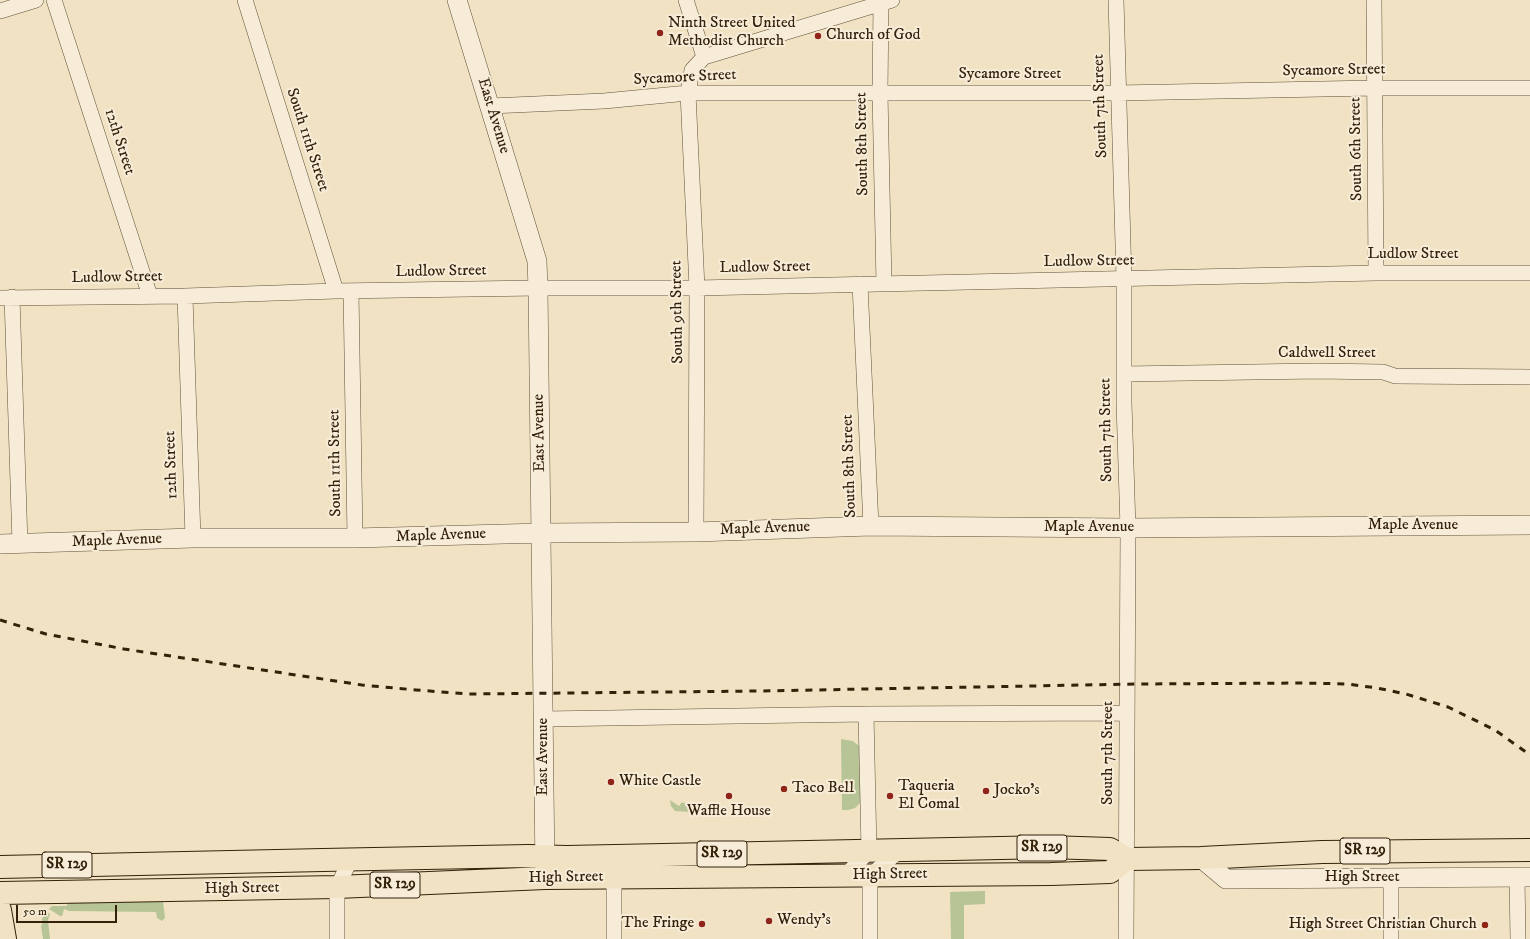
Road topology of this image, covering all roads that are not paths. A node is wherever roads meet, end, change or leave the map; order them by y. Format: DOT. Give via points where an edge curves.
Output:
graph roads {
  1 [pos="36,0"];
  2 [pos="54,0"];
  3 [pos="245,0"];
  4 [pos="457,0"];
  5 [pos="686,0"];
  6 [pos="1116,0"];
  7 [pos="1374,0"];
  8 [pos="886,2"];
  9 [pos="0,11"];
  10 [pos="704,57"];
  11 [pos="1374,88"];
  12 [pos="1530,88"];
  13 [pos="688,93"];
  14 [pos="880,93"];
  15 [pos="1118,93"];
  16 [pos="490,106"];
  17 [pos="1376,273"];
  18 [pos="1530,273"];
  19 [pos="1124,279"];
  20 [pos="860,284"];
  21 [pos="884,284"];
  22 [pos="538,288"];
  23 [pos="697,288"];
  24 [pos="344,291"];
  25 [pos="150,296"];
  26 [pos="185,296"];
  27 [pos="6,298"];
  28 [pos="1124,374"];
  29 [pos="1530,377"];
  30 [pos="1530,524"];
  31 [pos="871,526"];
  32 [pos="1128,528"];
  33 [pos="696,532"];
  34 [pos="542,533"];
  35 [pos="193,538"];
  36 [pos="355,538"];
  37 [pos="0,544"];
  38 [pos="20,544"];
  39 [pos="1128,713"];
  40 [pos="866,714"];
  41 [pos="544,719"];
  42 [pos="900,850"];
  43 [pos="1530,850"];
  44 [pos="869,851"];
  45 [pos="545,856"];
  46 [pos="1201,858"];
  47 [pos="351,859"];
  48 [pos="1127,859"];
  49 [pos="0,867"];
  50 [pos="845,876"];
  51 [pos="870,876"];
  52 [pos="1523,877"];
  53 [pos="546,878"];
  54 [pos="614,878"];
  55 [pos="1391,878"];
  56 [pos="337,887"];
  57 [pos="0,893"];
  58 [pos="0,910"];
  59 [pos="5,939"];
  60 [pos="337,939"];
  61 [pos="614,939"];
  62 [pos="870,939"];
  63 [pos="1126,939"];
  64 [pos="1391,939"];
  65 [pos="1518,939"];
  1 -- 9 [label="street"];
  2 -- 25 [label="street, 12th Street"];
  3 -- 24 [label="street, South 11th Street"];
  4 -- 16 [label="street, East Avenue"];
  5 -- 10 [label="street"];
  6 -- 15 [label="street, South 7th Street"];
  7 -- 11 [label="street, South 6th Street"];
  8 -- 10 [label="street"];
  8 -- 14 [label="street, South 8th Street"];
  10 -- 13 [label="street, South 9th Street" via="692,70"];
  11 -- 12 [label="street, Sycamore Street"];
  11 -- 15 [label="street, Sycamore Street"];
  11 -- 17 [label="street, South 6th Street"];
  13 -- 14 [label="street, Sycamore Street"];
  13 -- 16 [label="street, Sycamore Street" via="604,101"];
  13 -- 23 [label="street, South 9th Street"];
  14 -- 15 [label="street, Sycamore Street"];
  14 -- 21 [label="street, South 8th Street"];
  15 -- 19 [label="street, South 7th Street"];
  16 -- 22 [label="street, East Avenue" via="537,261"];
  17 -- 18 [label="street, Ludlow Street"];
  17 -- 19 [label="street, Ludlow Street"];
  19 -- 21 [label="street, Ludlow Street"];
  19 -- 28 [label="street, South 7th Street"];
  20 -- 21 [label="street, Ludlow Street"];
  20 -- 23 [label="street, Ludlow Street"];
  20 -- 31 [label="street, South 8th Street"];
  22 -- 23 [label="street, Ludlow Street"];
  22 -- 24 [label="street, Ludlow Street"];
  22 -- 34 [label="street, East Avenue"];
  23 -- 33 [label="street, South 9th Street"];
  24 -- 26 [label="street, Ludlow Street"];
  24 -- 36 [label="street, South 11th Street"];
  25 -- 26 [label="street, Ludlow Street"];
  25 -- 27 [label="street, Ludlow Street"];
  26 -- 35 [label="street, 12th Street"];
  27 -- 38 [label="street"];
  28 -- 29 [label="street, Caldwell Street" via="1324,371 1382,372 1396,376"];
  28 -- 32 [label="street, South 7th Street"];
  30 -- 32 [label="street, Maple Avenue"];
  31 -- 32 [label="street, Maple Avenue"];
  31 -- 33 [label="street, Maple Avenue"];
  32 -- 39 [label="street, South 7th Street"];
  33 -- 34 [label="street, Maple Avenue"];
  34 -- 36 [label="street, Maple Avenue"];
  34 -- 41 [label="street, East Avenue"];
  35 -- 36 [label="street, Maple Avenue"];
  35 -- 38 [label="street, Maple Avenue"];
  37 -- 38 [label="street, Maple Avenue"];
  39 -- 40 [label="street"];
  39 -- 48 [label="street, South 7th Street"];
  40 -- 41 [label="street"];
  40 -- 44 [label="street"];
  41 -- 45 [label="street, East Avenue"];
  42 -- 44 [label="highway, High Street / SR 129"];
  42 -- 48 [label="highway, High Street / SR 129" via="1049,847 1110,849"];
  42 -- 51 [label="street"];
  43 -- 46 [label="highway, High Street / SR 129" via="1322,852"];
  44 -- 45 [label="highway, High Street / SR 129"];
  44 -- 50 [label="street"];
  45 -- 47 [label="highway, High Street / SR 129"];
  45 -- 53 [label="street, East Avenue"];
  46 -- 48 [label="highway, High Street / SR 129"];
  46 -- 55 [label="street, High Street" via="1226,879"];
  47 -- 49 [label="highway, High Street / SR 129"];
  47 -- 56 [label="street"];
  48 -- 51 [label="highway, High Street / SR 129" via="1110,872"];
  48 -- 63 [label="street, South 7th Street"];
  50 -- 51 [label="highway, High Street / SR 129"];
  50 -- 54 [label="highway, High Street / SR 129"];
  51 -- 62 [label="street"];
  52 -- 55 [label="street, High Street"];
  52 -- 65 [label="street"];
  53 -- 54 [label="highway, High Street / SR 129"];
  53 -- 56 [label="highway, High Street / SR 129"];
  54 -- 61 [label="street"];
  55 -- 64 [label="street"];
  56 -- 57 [label="highway, High Street / SR 129"];
  56 -- 60 [label="street"];
  58 -- 59 [label="highway"];
}
